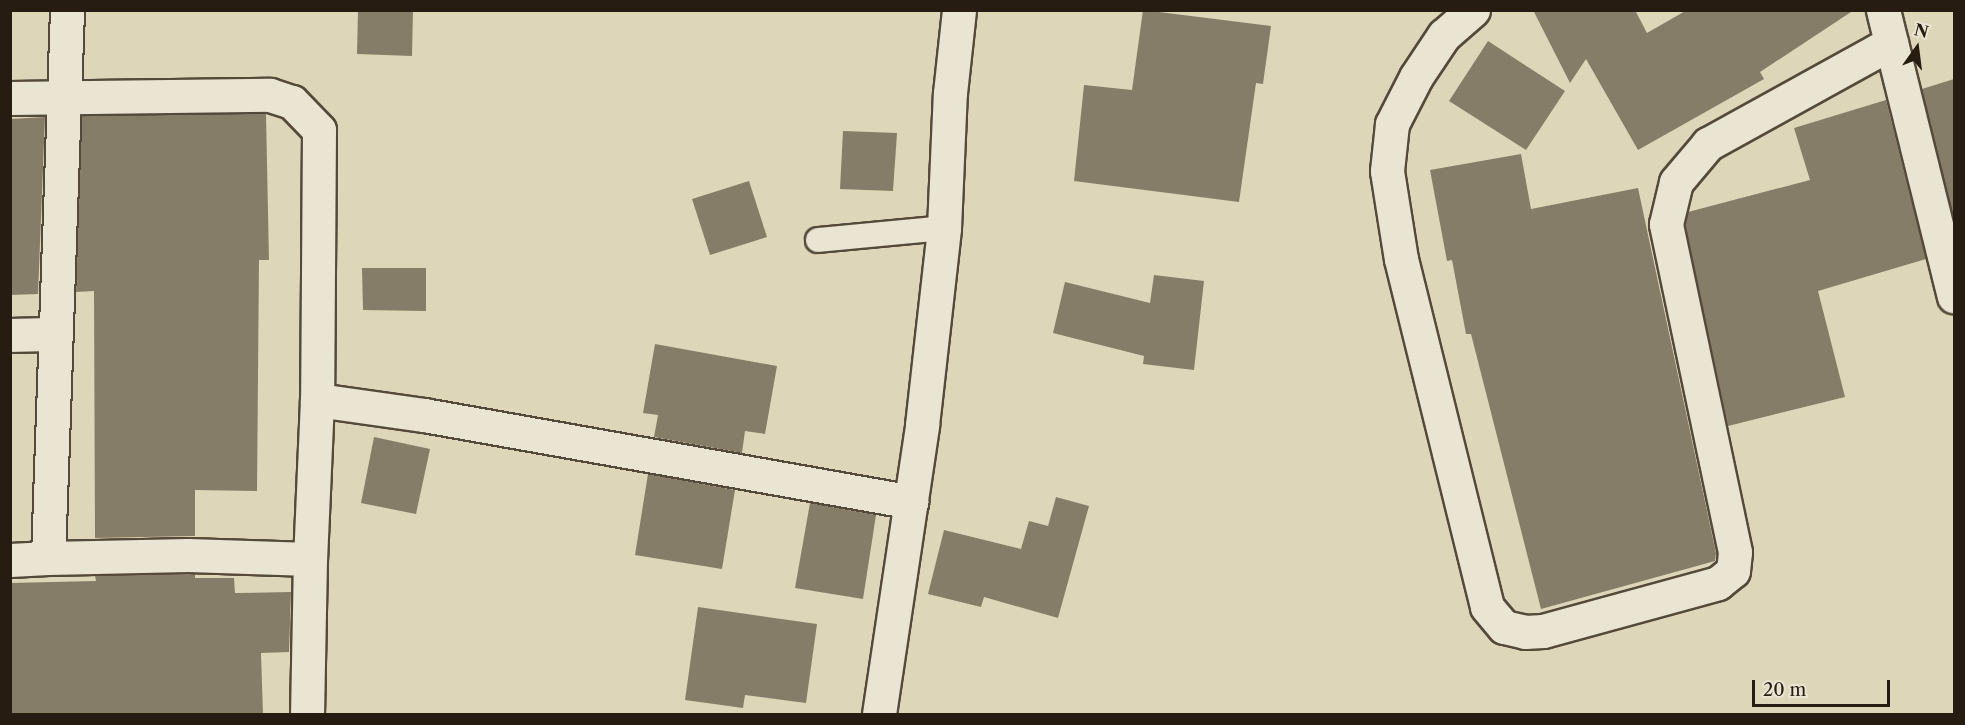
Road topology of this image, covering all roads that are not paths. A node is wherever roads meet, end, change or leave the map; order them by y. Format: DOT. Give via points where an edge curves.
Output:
graph roads {
  1 [pos="67,10"];
  2 [pos="959,10"];
  3 [pos="1473,10"];
  4 [pos="1883,10"];
  5 [pos="1891,43"];
  6 [pos="10,98"];
  7 [pos="62,98"];
  8 [pos="944,228"];
  9 [pos="818,240"];
  10 [pos="1954,296"];
  11 [pos="10,334"];
  12 [pos="55,334"];
  13 [pos="317,400"];
  14 [pos="911,502"];
  15 [pos="48,558"];
  16 [pos="310,559"];
  17 [pos="10,560"];
  18 [pos="307,714"];
  19 [pos="879,714"];
  1 -- 7 [label="street"];
  2 -- 8 [label="street" via="950,93"];
  3 -- 5 [label="street" via="1444,34 1416,77 1392,124 1387,171 1401,259 1487,607 1504,627 1525,632 1543,631 1718,583 1733,571 1736,552 1666,224 1676,182 1708,144"];
  4 -- 5 [label="street"];
  5 -- 10 [label="street"];
  6 -- 7 [label="street"];
  7 -- 12 [label="street"];
  7 -- 13 [label="street" via="270,95 292,102 308,116 319,130 321,161"];
  8 -- 9 [label="lane"];
  8 -- 14 [label="street"];
  11 -- 12 [label="street"];
  12 -- 15 [label="street"];
  13 -- 14 [label="street" via="424,415"];
  13 -- 16 [label="street"];
  14 -- 19 [label="street"];
  15 -- 16 [label="street" via="188,555"];
  15 -- 17 [label="street"];
  16 -- 18 [label="street"];
}
